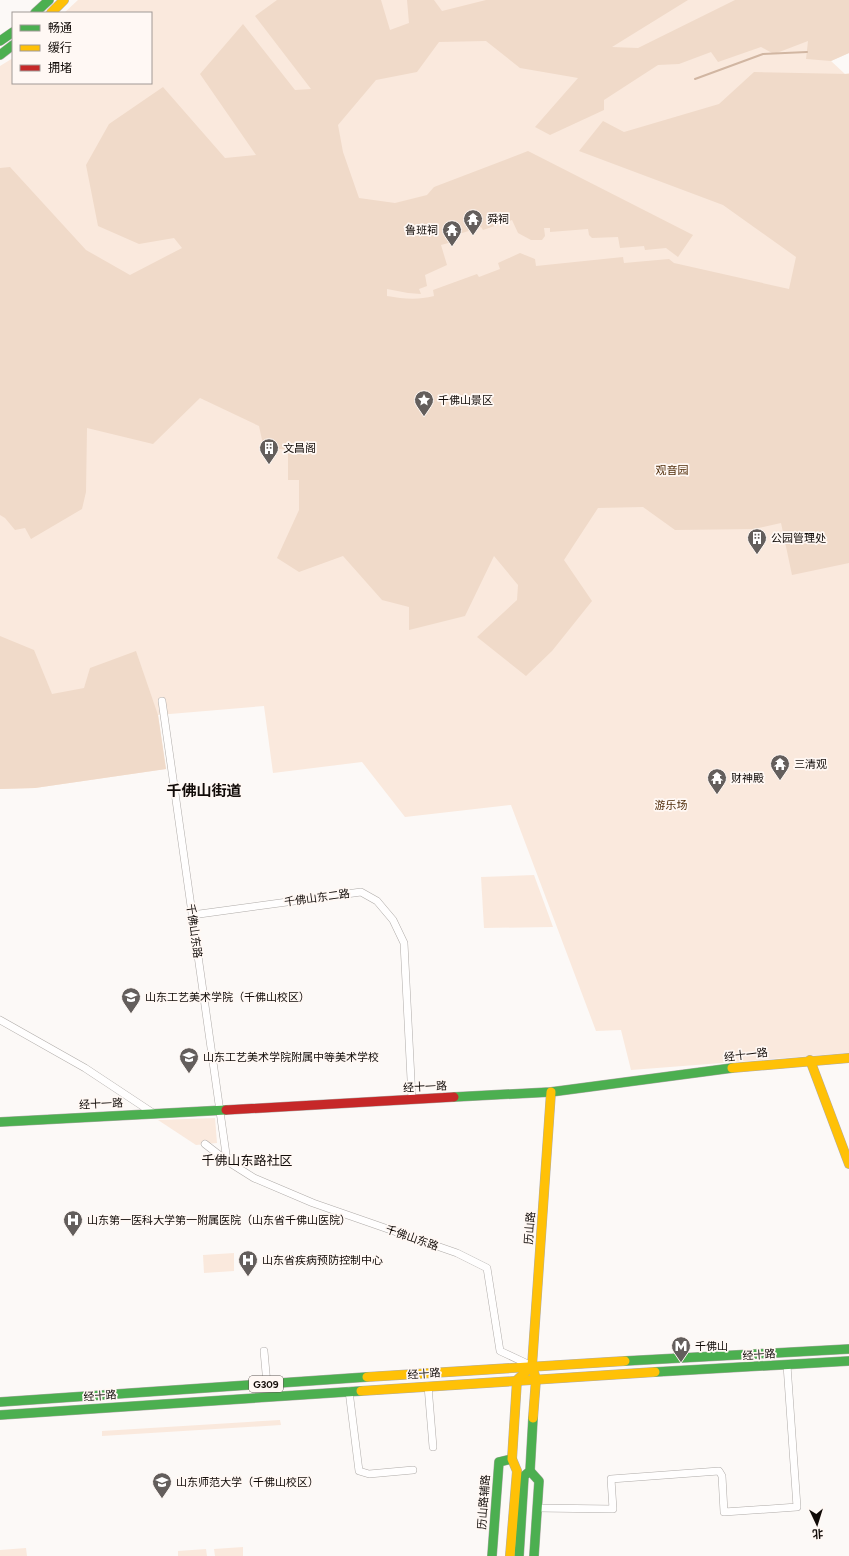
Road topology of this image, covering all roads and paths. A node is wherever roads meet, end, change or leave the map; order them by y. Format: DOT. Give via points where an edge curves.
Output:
graph roads {
  1 [pos="49,0"];
  2 [pos="64,0"];
  3 [pos="36,12"];
  4 [pos="52,12"];
  5 [pos="12,33"];
  6 [pos="0,40"];
  7 [pos="12,46"];
  8 [pos="0,55"];
  9 [pos="162,701"];
  10 [pos="192,915"];
  11 [pos="0,1020"];
  12 [pos="849,1058"];
  13 [pos="810,1060"];
  14 [pos="551,1092"];
  15 [pos="412,1099"];
  16 [pos="219,1110"];
  17 [pos="153,1113"];
  18 [pos="0,1122"];
  19 [pos="205,1144"];
  20 [pos="226,1161"];
  21 [pos="849,1164"];
  22 [pos="849,1349"];
  23 [pos="264,1351"];
  24 [pos="849,1361"];
  25 [pos="787,1365"];
  26 [pos="532,1366"];
  27 [pos="536,1379"];
  28 [pos="517,1380"];
  29 [pos="267,1384"];
  30 [pos="428,1386"];
  31 [pos="349,1391"];
  32 [pos="0,1402"];
  33 [pos="0,1415"];
  34 [pos="433,1447"];
  35 [pos="512,1459"];
  36 [pos="413,1470"];
  37 [pos="530,1470"];
  38 [pos="538,1508"];
  39 [pos="492,1556"];
  40 [pos="510,1556"];
  41 [pos="519,1556"];
  42 [pos="534,1556"];
  1 -- 3 [label="main road"];
  2 -- 4 [label="main road"];
  5 -- 6 [label="main road"];
  7 -- 8 [label="main road"];
  9 -- 10 [label="street, 千佛山东路"];
  10 -- 15 [label="street, 千佛山东二路" via="361,892 377,901 393,920 404,943"];
  10 -- 16 [label="street, 千佛山东路"];
  11 -- 17 [label="street" via="85,1068"];
  12 -- 13 [label="main road, 经十一路"];
  13 -- 14 [label="main road, 经十一路"];
  13 -- 21 [label="main road"];
  14 -- 15 [label="main road, 经十一路"];
  14 -- 26 [label="main road, 历山路"];
  15 -- 16 [label="main road, 经十一路"];
  16 -- 17 [label="main road, 经十一路"];
  16 -- 20 [label="street, 千佛山东路"];
  17 -- 18 [label="main road, 经十一路"];
  19 -- 20 [label="street, 千佛山东路"];
  20 -- 26 [label="street, 千佛山东路" via="254,1178 314,1203 457,1253 488,1268 500,1351"];
  22 -- 26 [label="main road, 经十路 / G309"];
  23 -- 29 [label="street"];
  24 -- 25 [label="main road, 经十路 / G309"];
  25 -- 27 [label="main road, 经十路 / G309"];
  25 -- 38 [label="street" via="797,1506 724,1512 722,1476 719,1471 611,1479 614,1509"];
  26 -- 27 [label="main road, 历山路"];
  26 -- 28 [label="main road"];
  26 -- 29 [label="main road, 经十路 / G309"];
  27 -- 28 [label="main road, 经十路 / G309"];
  27 -- 37 [label="main road, 历山路"];
  28 -- 30 [label="main road, 经十路 / G309"];
  28 -- 35 [label="main road"];
  29 -- 32 [label="main road, 经十路 / G309"];
  30 -- 31 [label="main road, 经十路 / G309"];
  30 -- 34 [label="street"];
  31 -- 33 [label="main road, 经十路 / G309"];
  31 -- 36 [label="street" via="359,1471 369,1474"];
  35 -- 39 [label="main road, 历山路辅路" via="499,1462"];
  35 -- 40 [label="main road" via="517,1472"];
  37 -- 38 [label="main road" via="540,1481"];
  37 -- 41 [label="main road, 历山路" via="524,1476"];
  38 -- 42 [label="main road"];
}
